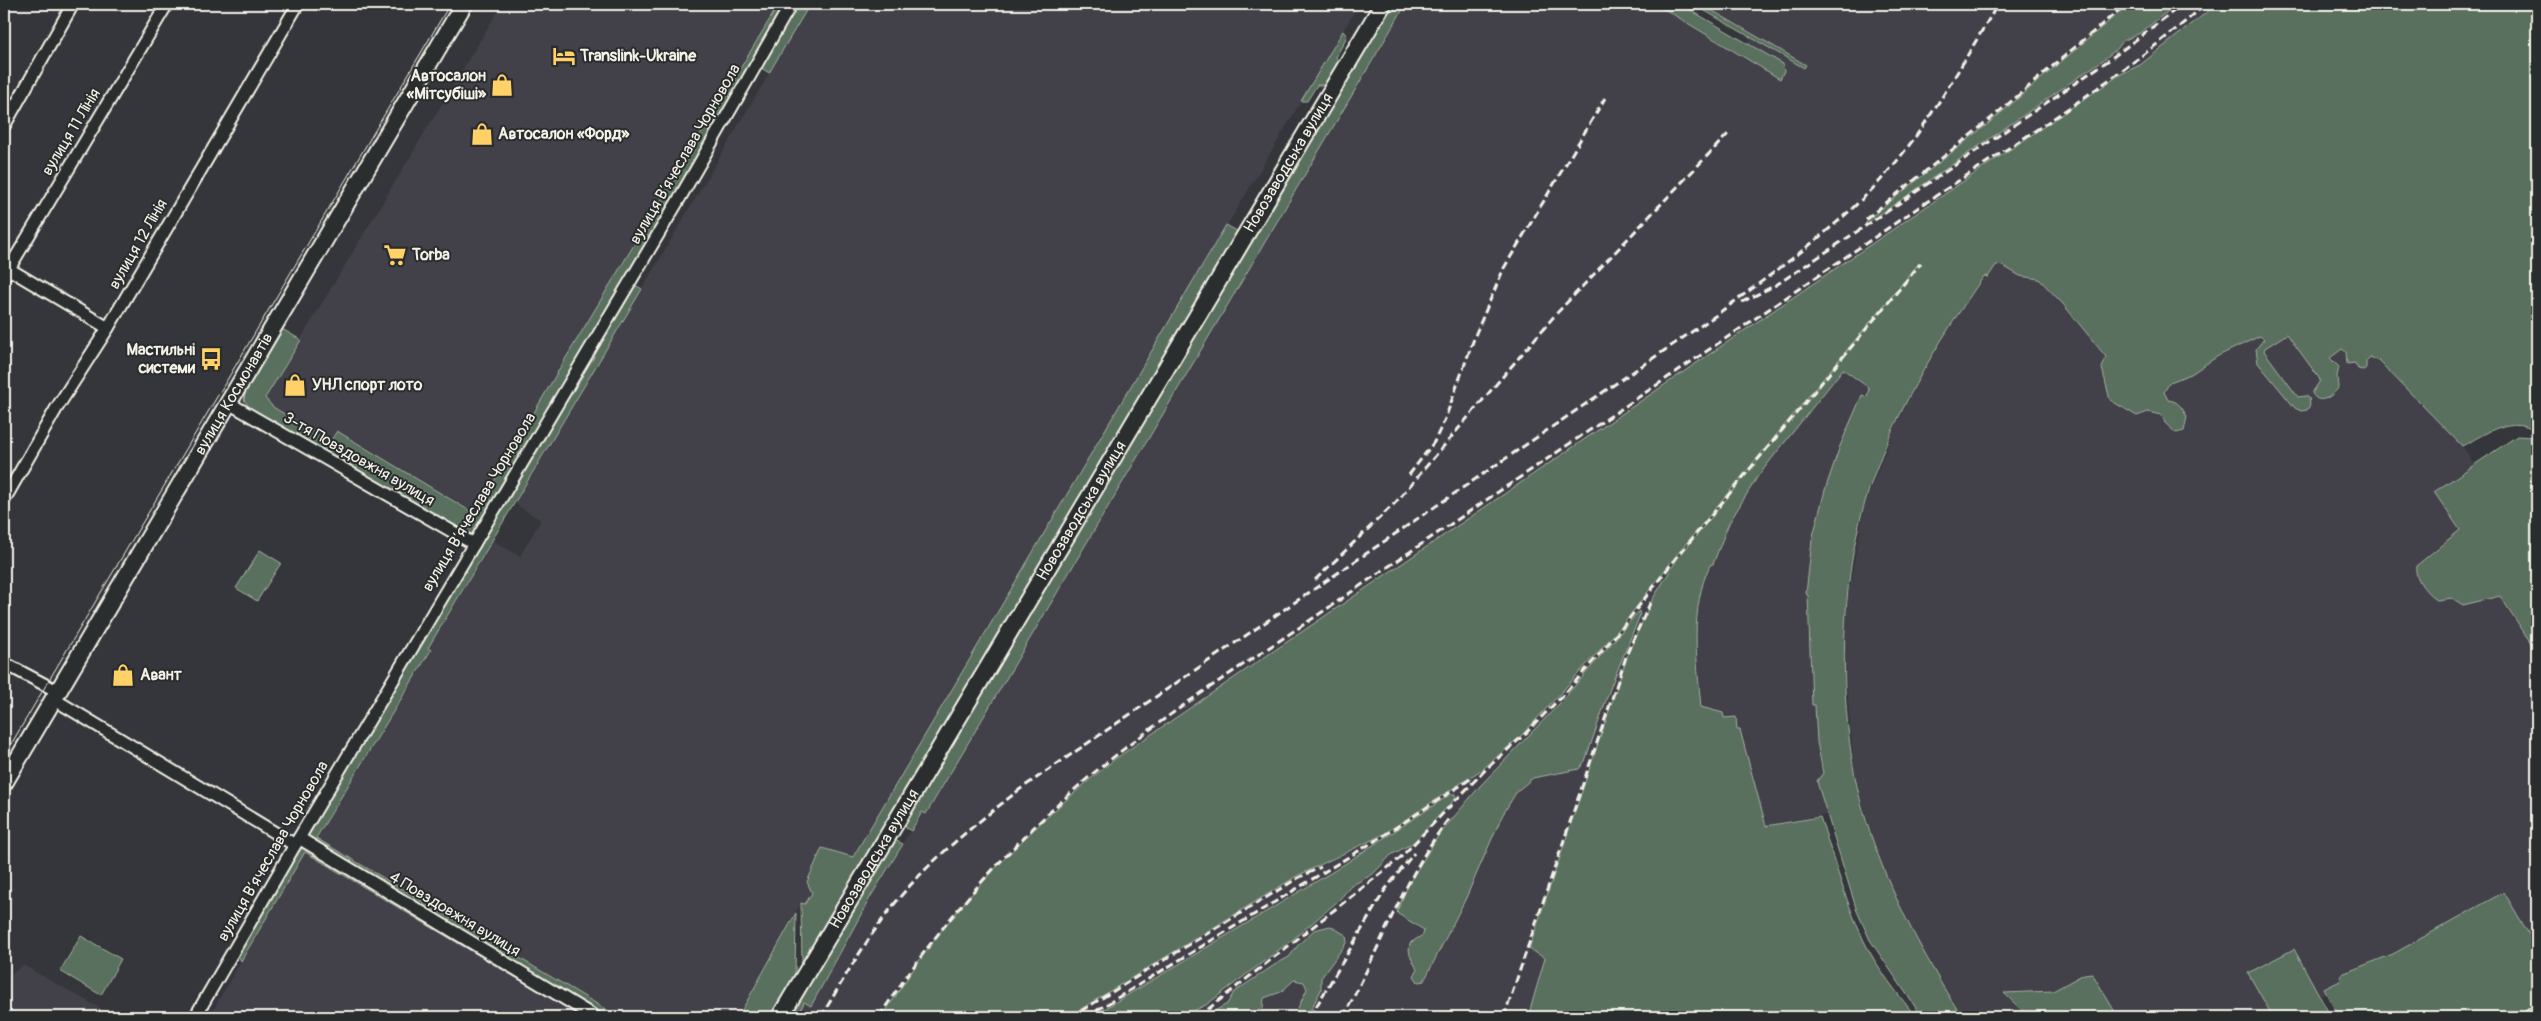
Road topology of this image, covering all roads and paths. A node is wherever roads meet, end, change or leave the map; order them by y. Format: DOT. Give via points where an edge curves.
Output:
graph roads {
  1 [pos="73,4"];
  2 [pos="166,4"];
  3 [pos="298,4"];
  4 [pos="464,4"];
  5 [pos="791,4"];
  6 [pos="1383,4"];
  7 [pos="4,126"];
  8 [pos="5,270"];
  9 [pos="108,328"];
  10 [pos="228,402"];
  11 [pos="4,500"];
  12 [pos="474,544"];
  13 [pos="4,663"];
  14 [pos="55,695"];
  15 [pos="4,783"];
  16 [pos="297,842"];
  17 [pos="2537,1015"];
  18 [pos="195,1017"];
  19 [pos="595,1017"];
  20 [pos="780,1017"];
  21 [pos="2533,1017"];
  1 -- 7 [label="street"];
  2 -- 8 [label="street, вулиця 11 Лінія"];
  3 -- 9 [label="street, вулиця 12 Лінія"];
  4 -- 10 [label="street, вулиця Космонавтів"];
  5 -- 12 [label="street, вулиця Вʼячеслава Чорновола"];
  6 -- 20 [label="street, Новозаводська вулиця"];
  8 -- 9 [label="street"];
  9 -- 11 [label="street, вулиця 12 Лінія"];
  10 -- 12 [label="street, 3-тя Повздовжня вулиця"];
  10 -- 14 [label="street, вулиця Космонавтів"];
  12 -- 16 [label="street, вулиця Вʼячеслава Чорновола"];
  13 -- 14 [label="street, 4 Повздовжня вулиця"];
  14 -- 15 [label="street, вулиця Космонавтів"];
  14 -- 16 [label="street, 4 Повздовжня вулиця"];
  16 -- 18 [label="street, вулиця Вʼячеслава Чорновола"];
  16 -- 19 [label="street, 4 Повздовжня вулиця"];
  17 -- 21 [label="street"];
}
